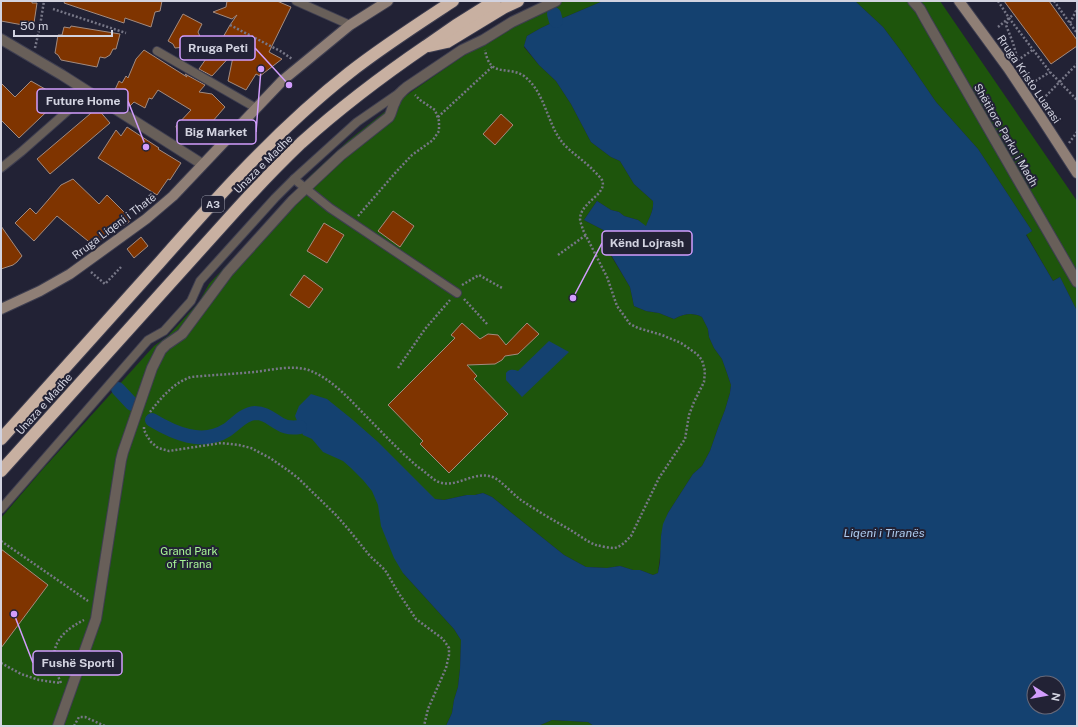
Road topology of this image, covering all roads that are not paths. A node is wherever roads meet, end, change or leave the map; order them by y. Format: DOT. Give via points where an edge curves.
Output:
graph roads {
  1 [pos="296,1"];
  2 [pos="387,1"];
  3 [pos="441,1"];
  4 [pos="453,1"];
  5 [pos="494,1"];
  6 [pos="518,1"];
  7 [pos="556,1"];
  8 [pos="913,1"];
  9 [pos="959,1"];
  10 [pos="431,15"];
  11 [pos="350,25"];
  12 [pos="1,39"];
  13 [pos="424,47"];
  14 [pos="157,50"];
  15 [pos="401,92"];
  16 [pos="88,93"];
  17 [pos="256,108"];
  18 [pos="202,164"];
  19 [pos="1,168"];
  20 [pos="1077,173"];
  21 [pos="294,179"];
  22 [pos="305,188"];
  23 [pos="1077,282"];
  24 [pos="455,291"];
  25 [pos="1,309"];
  26 [pos="1,439"];
  27 [pos="1,471"];
  28 [pos="1,509"];
  29 [pos="58,726"];
  1 -- 11 [label="lane"];
  2 -- 11 [label="street, Rruga Liqeni i Thatë"];
  3 -- 10 [label="highway"];
  4 -- 10 [label="highway, Unaza e Madhe / A3"];
  5 -- 13 [label="highway, Unaza e Madhe / A3"];
  6 -- 13 [label="highway" via="447,42"];
  7 -- 15 [label="street" via="462,50"];
  8 -- 23 [label="street, Shëtitore Parku i Madh" via="920,9"];
  9 -- 20 [label="street, Rruga Kristo Luarasi" via="1012,73"];
  10 -- 26 [label="highway, Unaza e Madhe / A3" via="349,73 276,137 191,227"];
  11 -- 17 [label="street, Rruga Liqeni i Thatë" via="283,80"];
  12 -- 16 [label="street"];
  13 -- 27 [label="highway, Unaza e Madhe / A3" via="334,114 266,177"];
  14 -- 17 [label="lane"];
  15 -- 21 [label="lane" via="357,122"];
  15 -- 22 [label="street" via="389,117"];
  16 -- 18 [label="street"];
  16 -- 19 [label="lane"];
  17 -- 18 [label="street, Rruga Liqeni i Thatë"];
  18 -- 25 [label="street, Rruga Liqeni i Thatë" via="146,219 83,265 40,291"];
  21 -- 22 [label="lane"];
  21 -- 28 [label="lane" via="200,281 191,301 164,331 148,340"];
  22 -- 24 [label="lane" via="330,208"];
  22 -- 29 [label="street" via="236,263 182,334 166,345 158,356 121,460 98,612"];
}
